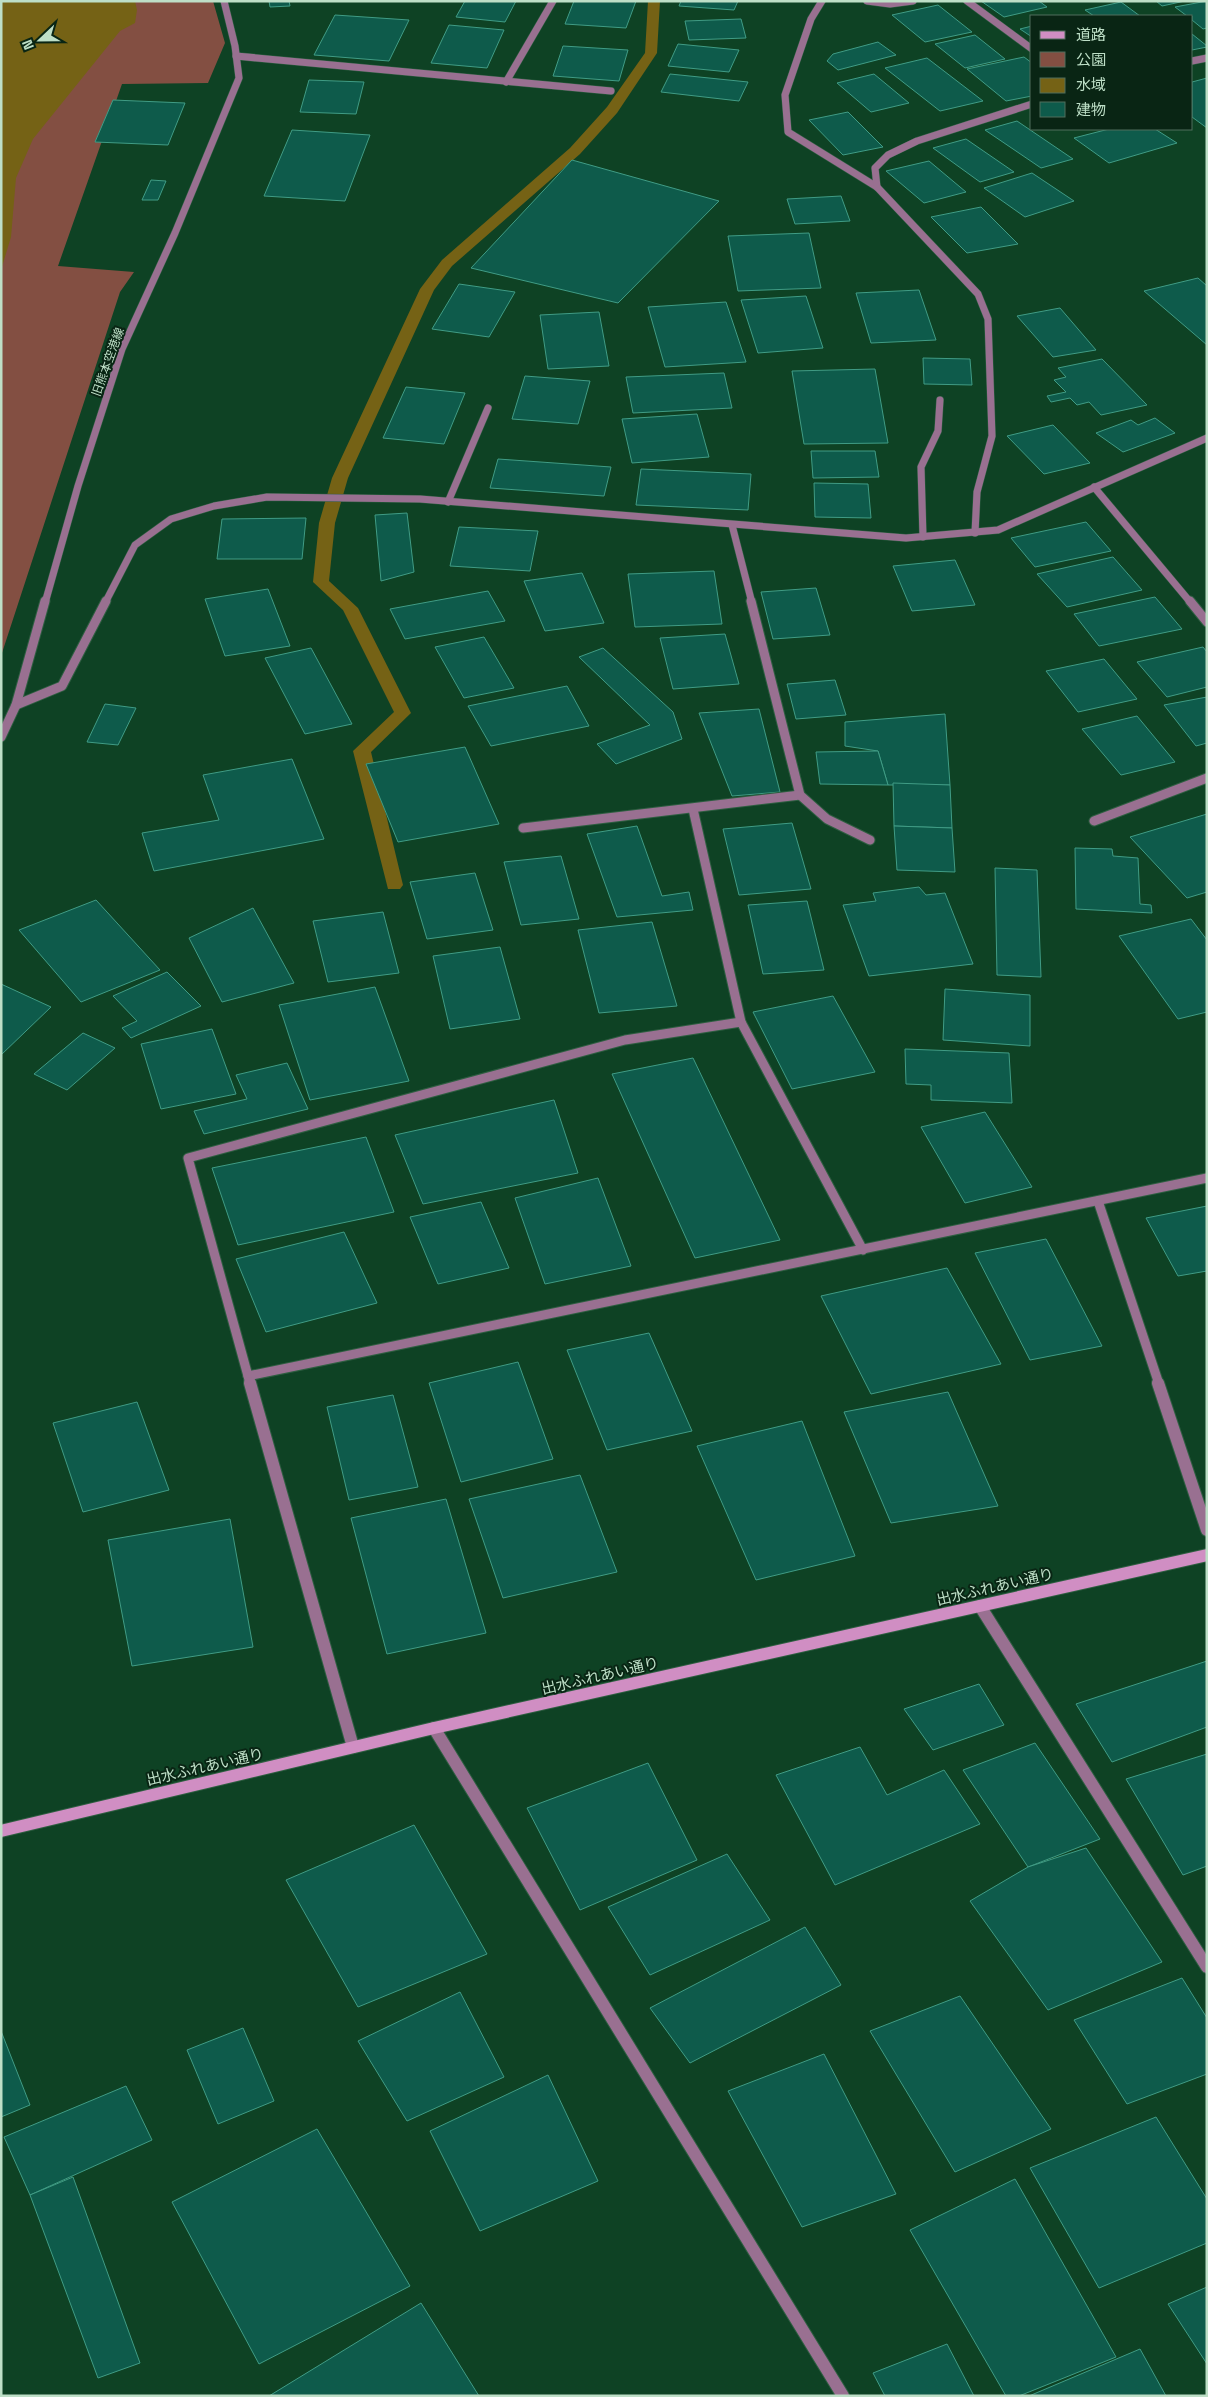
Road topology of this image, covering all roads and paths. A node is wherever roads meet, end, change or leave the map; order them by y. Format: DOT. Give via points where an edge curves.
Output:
graph roads {
  1 [pos="224,1"];
  2 [pos="553,1"];
  3 [pos="822,1"];
  4 [pos="867,1"];
  5 [pos="913,1"];
  6 [pos="967,1"];
  7 [pos="1030,48"];
  8 [pos="236,56"];
  9 [pos="1207,58"];
  10 [pos="1193,61"];
  11 [pos="506,82"];
  12 [pos="611,91"];
  13 [pos="1030,105"];
  14 [pos="877,187"];
  15 [pos="940,400"];
  16 [pos="488,408"];
  17 [pos="1207,438"];
  18 [pos="1094,487"];
  19 [pos="448,502"];
  20 [pos="732,525"];
  21 [pos="975,532"];
  22 [pos="923,537"];
  23 [pos="1207,622"];
  24 [pos="16,705"];
  25 [pos="1,737"];
  26 [pos="1207,778"];
  27 [pos="800,795"];
  28 [pos="693,809"];
  29 [pos="1094,821"];
  30 [pos="523,828"];
  31 [pos="870,840"];
  32 [pos="741,1022"];
  33 [pos="1207,1178"];
  34 [pos="1098,1201"];
  35 [pos="863,1250"];
  36 [pos="248,1376"];
  37 [pos="1207,1530"];
  38 [pos="1207,1555"];
  39 [pos="980,1606"];
  40 [pos="434,1728"];
  41 [pos="353,1747"];
  42 [pos="1,1831"];
  43 [pos="1207,1968"];
  44 [pos="842,2396"];
  1 -- 8 [label="street, 旧熊本空港線"];
  2 -- 11 [label="street"];
  3 -- 14 [label="street" via="811,19 785,95 788,132"];
  4 -- 5 [label="street" via="890,4"];
  6 -- 7 [label="street"];
  8 -- 11 [label="street"];
  8 -- 24 [label="street, 旧熊本空港線" via="239,78 122,349 78,486"];
  9 -- 10 [label="street"];
  11 -- 12 [label="street"];
  13 -- 14 [label="street" via="925,138 888,154 874,168"];
  14 -- 21 [label="street" via="978,294 988,319 992,436 977,492"];
  15 -- 22 [label="street" via="938,431 921,468"];
  16 -- 19 [label="street"];
  17 -- 18 [label="street"];
  18 -- 21 [label="street" via="998,530"];
  18 -- 23 [label="street"];
  19 -- 20 [label="street"];
  19 -- 24 [label="street" via="267,497 214,506 171,519 135,544 62,686"];
  20 -- 22 [label="street"];
  20 -- 27 [label="street"];
  21 -- 22 [label="street"];
  24 -- 25 [label="street, 旧熊本空港線"];
  26 -- 29 [label="street"];
  27 -- 28 [label="street"];
  27 -- 31 [label="street" via="827,819"];
  28 -- 30 [label="street"];
  28 -- 32 [label="street"];
  32 -- 35 [label="street"];
  32 -- 36 [label="street" via="624,1040 188,1158"];
  33 -- 34 [label="street"];
  34 -- 35 [label="street"];
  34 -- 37 [label="street"];
  35 -- 36 [label="street"];
  36 -- 41 [label="street"];
  38 -- 39 [label="main road, 出水ふれあい通り"];
  39 -- 40 [label="main road, 出水ふれあい通り"];
  39 -- 43 [label="street"];
  40 -- 41 [label="main road, 出水ふれあい通り"];
  40 -- 44 [label="street"];
  41 -- 42 [label="main road, 出水ふれあい通り"];
}
